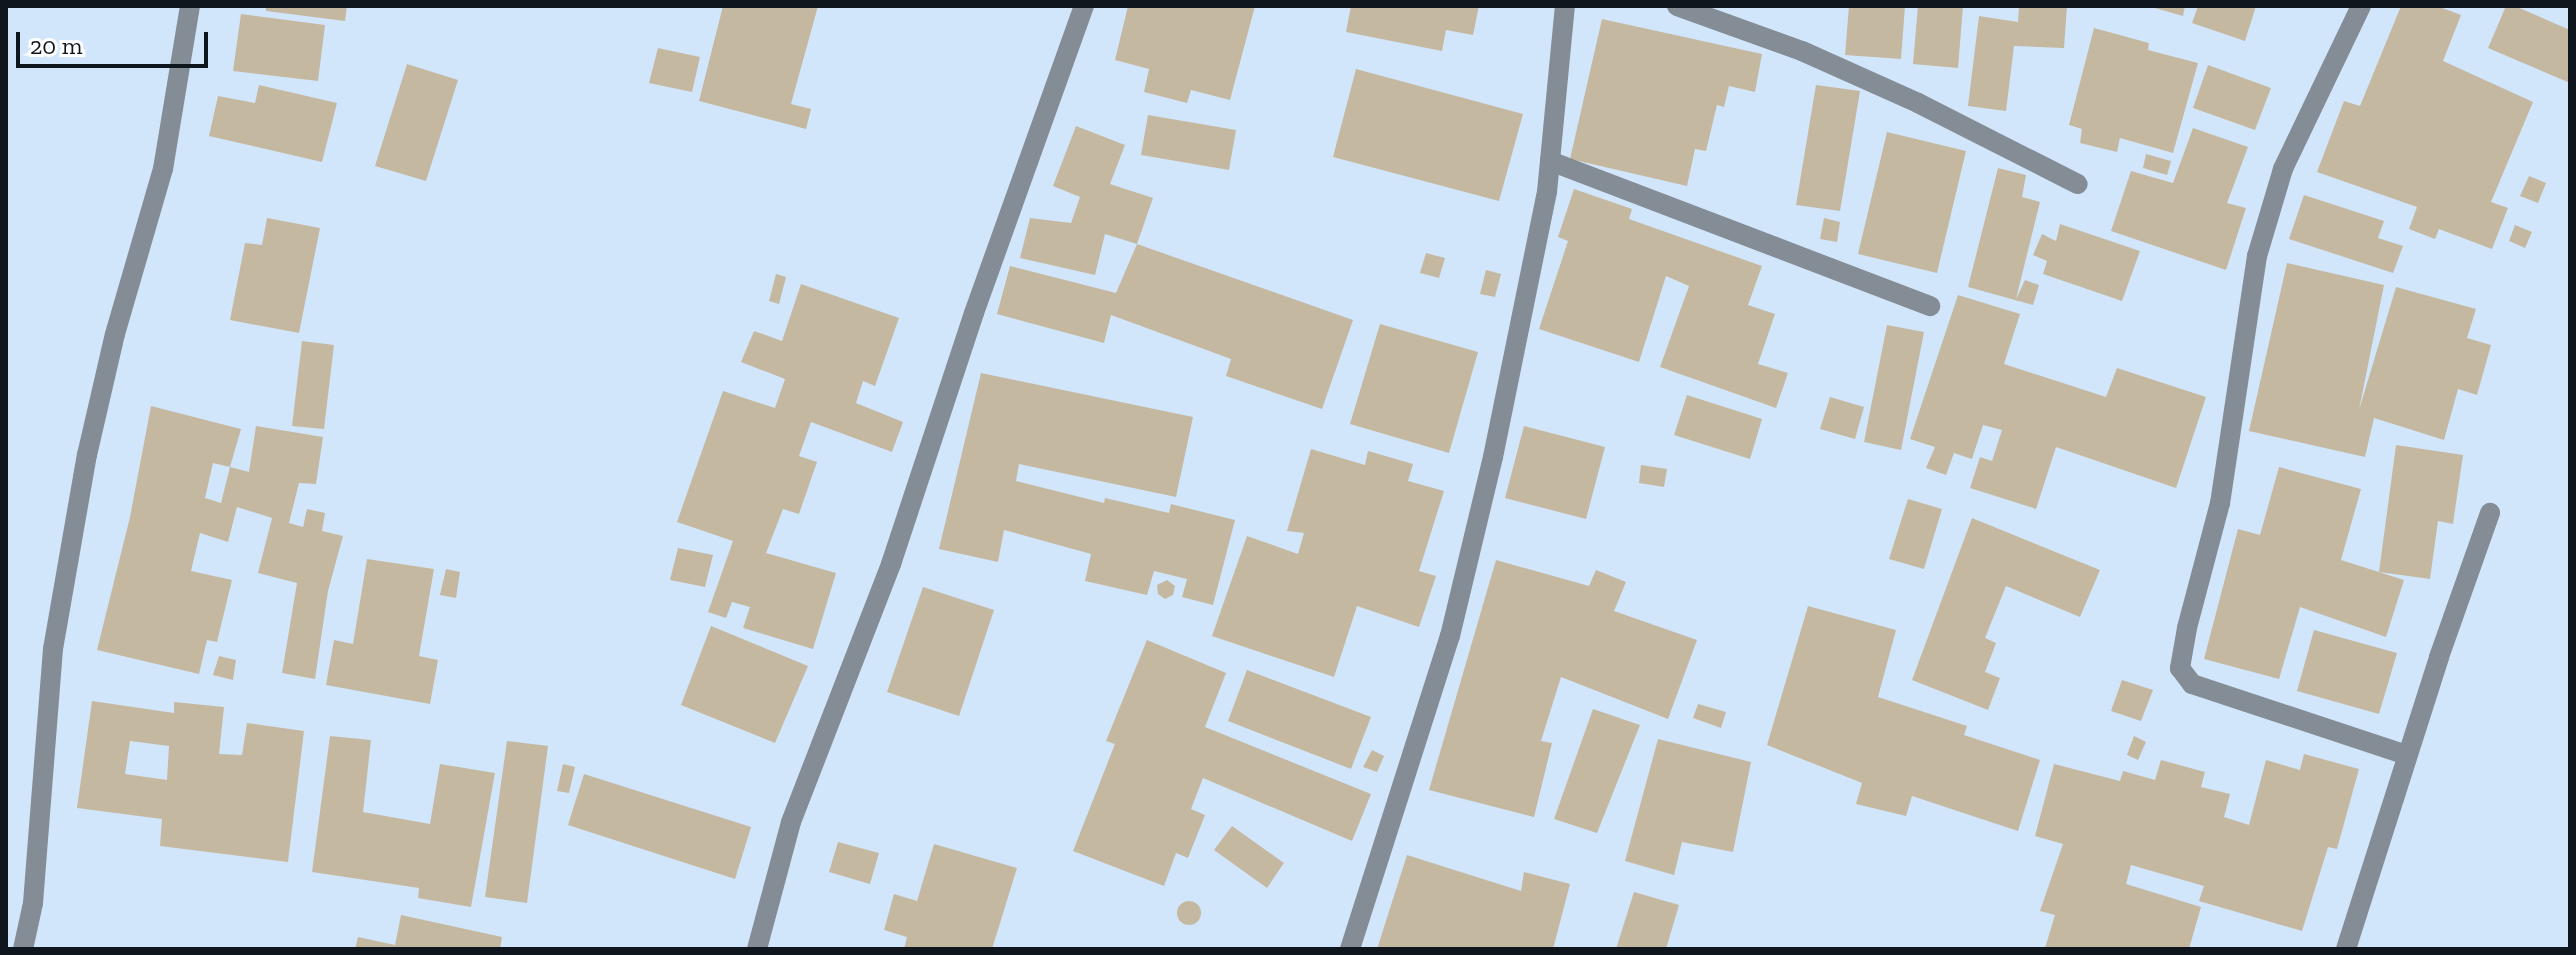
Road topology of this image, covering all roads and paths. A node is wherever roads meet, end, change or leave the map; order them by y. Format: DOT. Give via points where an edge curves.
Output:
graph roads {
  1 [pos="190,6"];
  2 [pos="1084,6"];
  3 [pos="1565,6"];
  4 [pos="1677,6"];
  5 [pos="2361,6"];
  6 [pos="1550,161"];
  7 [pos="2078,184"];
  8 [pos="1930,306"];
  9 [pos="2490,513"];
  10 [pos="2407,755"];
  11 [pos="23,949"];
  12 [pos="757,949"];
  13 [pos="1350,949"];
  14 [pos="2346,949"];
  1 -- 11 [label="street" via="163,169 105,379 58,619 33,903"];
  2 -- 12 [label="street" via="891,564 791,822"];
  3 -- 6 [label="street"];
  4 -- 7 [label="street" via="1802,51"];
  5 -- 10 [label="street" via="2283,169 2257,256 2220,503 2180,668 2192,684"];
  6 -- 8 [label="street"];
  6 -- 13 [label="street" via="1493,457 1450,636"];
  9 -- 10 [label="street"];
  10 -- 14 [label="street"];
}
